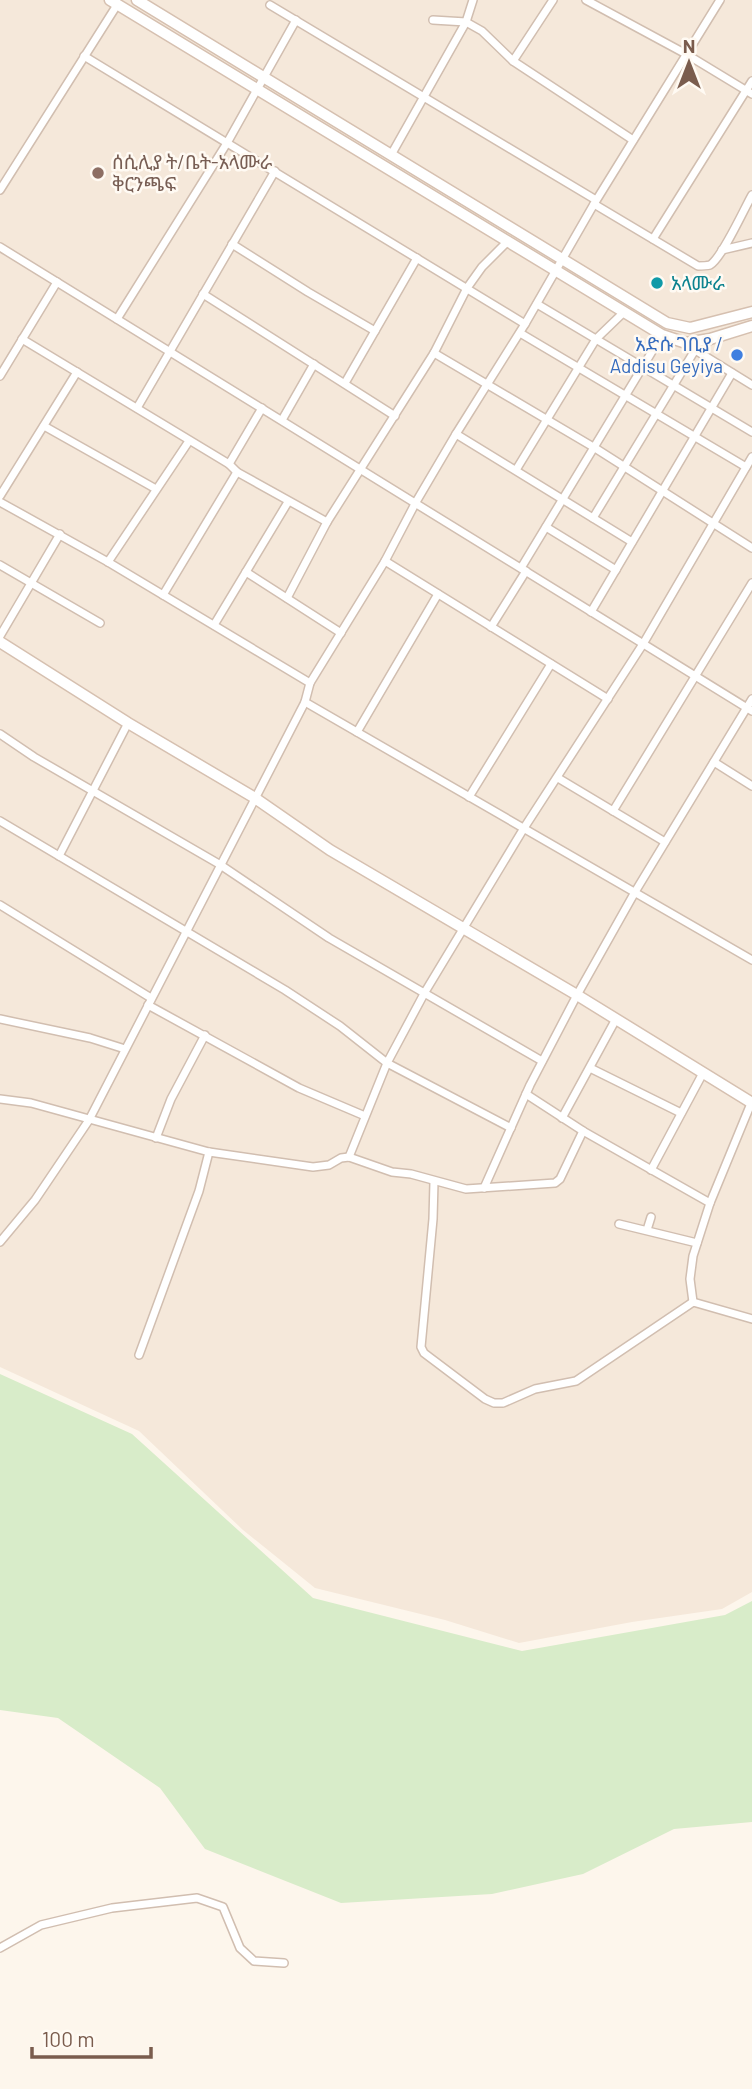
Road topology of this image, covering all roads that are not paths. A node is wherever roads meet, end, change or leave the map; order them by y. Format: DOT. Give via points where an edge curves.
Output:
graph roads {
  1 [pos="137,0"];
  2 [pos="473,0"];
  3 [pos="554,0"];
  4 [pos="586,0"];
  5 [pos="720,0"];
  6 [pos="113,2"];
  7 [pos="270,5"];
  8 [pos="296,20"];
  9 [pos="433,20"];
  10 [pos="466,22"];
  11 [pos="686,54"];
  12 [pos="84,55"];
  13 [pos="513,61"];
  14 [pos="264,79"];
  15 [pos="752,81"];
  16 [pos="257,89"];
  17 [pos="749,92"];
  18 [pos="424,95"];
  19 [pos="633,140"];
  20 [pos="227,143"];
  21 [pos="391,155"];
  22 [pos="275,171"];
  23 [pos="0,191"];
  24 [pos="752,195"];
  25 [pos="595,202"];
  26 [pos="653,239"];
  27 [pos="506,243"];
  28 [pos="752,243"];
  29 [pos="232,244"];
  30 [pos="0,247"];
  31 [pos="722,250"];
  32 [pos="417,258"];
  33 [pos="562,258"];
  34 [pos="555,271"];
  35 [pos="57,282"];
  36 [pos="467,288"];
  37 [pos="203,294"];
  38 [pos="537,304"];
  39 [pos="752,312"];
  40 [pos="623,313"];
  41 [pos="117,319"];
  42 [pos="526,324"];
  43 [pos="752,326"];
  44 [pos="375,331"];
  45 [pos="520,333"];
  46 [pos="662,335"];
  47 [pos="22,339"];
  48 [pos="596,340"];
  49 [pos="685,343"];
  50 [pos="695,350"];
  51 [pos="170,351"];
  52 [pos="434,353"];
  53 [pos="314,364"];
  54 [pos="580,367"];
  55 [pos="644,368"];
  56 [pos="77,372"];
  57 [pos="732,373"];
  58 [pos="0,376"];
  59 [pos="345,383"];
  60 [pos="487,385"];
  61 [pos="752,385"];
  62 [pos="674,386"];
  63 [pos="626,396"];
  64 [pos="137,408"];
  65 [pos="262,408"];
  66 [pos="711,408"];
  67 [pos="658,414"];
  68 [pos="395,416"];
  69 [pos="282,420"];
  70 [pos="547,420"];
  71 [pos="44,425"];
  72 [pos="752,432"];
  73 [pos="456,434"];
  74 [pos="695,436"];
  75 [pos="189,441"];
  76 [pos="595,448"];
  77 [pos="752,457"];
  78 [pos="229,464"];
  79 [pos="625,467"];
  80 [pos="746,467"];
  81 [pos="516,470"];
  82 [pos="362,471"];
  83 [pos="237,472"];
  84 [pos="156,489"];
  85 [pos="662,491"];
  86 [pos="0,496"];
  87 [pos="563,499"];
  88 [pos="0,502"];
  89 [pos="288,502"];
  90 [pos="416,502"];
  91 [pos="593,518"];
  92 [pos="327,522"];
  93 [pos="713,524"];
  94 [pos="546,527"];
  95 [pos="60,534"];
  96 [pos="632,542"];
  97 [pos="752,548"];
  98 [pos="385,561"];
  99 [pos="108,562"];
  100 [pos="0,565"];
  101 [pos="523,570"];
  102 [pos="616,570"];
  103 [pos="246,572"];
  104 [pos="31,583"];
  105 [pos="752,583"];
  106 [pos="438,594"];
  107 [pos="163,595"];
  108 [pos="286,598"];
  109 [pos="591,612"];
  110 [pos="100,623"];
  111 [pos="214,625"];
  112 [pos="491,627"];
  113 [pos="341,633"];
  114 [pos="0,636"];
  115 [pos="0,642"];
  116 [pos="643,644"];
  117 [pos="551,664"];
  118 [pos="695,676"];
  119 [pos="310,682"];
  120 [pos="608,699"];
  121 [pos="752,699"];
  122 [pos="305,702"];
  123 [pos="749,709"];
  124 [pos="128,723"];
  125 [pos="357,732"];
  126 [pos="0,734"];
  127 [pos="713,762"];
  128 [pos="558,778"];
  129 [pos="752,786"];
  130 [pos="92,792"];
  131 [pos="469,797"];
  132 [pos="256,798"];
  133 [pos="613,811"];
  134 [pos="0,821"];
  135 [pos="524,828"];
  136 [pos="665,842"];
  137 [pos="59,856"];
  138 [pos="219,864"];
  139 [pos="635,892"];
  140 [pos="0,905"];
  141 [pos="186,930"];
  142 [pos="463,930"];
  143 [pos="752,960"];
  144 [pos="425,992"];
  145 [pos="577,995"];
  146 [pos="150,1001"];
  147 [pos="0,1018"];
  148 [pos="616,1019"];
  149 [pos="205,1035"];
  150 [pos="125,1049"];
  151 [pos="542,1061"];
  152 [pos="387,1063"];
  153 [pos="590,1068"];
  154 [pos="703,1073"];
  155 [pos="526,1094"];
  156 [pos="0,1099"];
  157 [pos="752,1102"];
  158 [pos="681,1113"];
  159 [pos="365,1116"];
  160 [pos="562,1118"];
  161 [pos="89,1120"];
  162 [pos="511,1128"];
  163 [pos="583,1131"];
  164 [pos="156,1138"];
  165 [pos="209,1152"];
  166 [pos="349,1157"];
  167 [pos="652,1170"];
  168 [pos="434,1182"];
  169 [pos="484,1188"];
  170 [pos="710,1203"];
  171 [pos="651,1217"];
  172 [pos="620,1224"];
  173 [pos="647,1230"];
  174 [pos="0,1242"];
  175 [pos="698,1243"];
  176 [pos="693,1302"];
  177 [pos="752,1319"];
  178 [pos="139,1356"];
  179 [pos="0,1948"];
  180 [pos="284,1963"];
  1 -- 14 [label="main road"];
  2 -- 10 [label="street"];
  3 -- 13 [label="street"];
  4 -- 11 [label="street"];
  5 -- 11 [label="street"];
  6 -- 12 [label="street"];
  6 -- 16 [label="main road"];
  7 -- 8 [label="street"];
  8 -- 14 [label="street"];
  8 -- 18 [label="street"];
  9 -- 10 [label="street"];
  10 -- 13 [label="street"];
  10 -- 18 [label="street"];
  11 -- 17 [label="street"];
  11 -- 19 [label="street"];
  12 -- 20 [label="street"];
  12 -- 23 [label="street"];
  13 -- 19 [label="street"];
  14 -- 16 [label="street"];
  14 -- 21 [label="main road"];
  15 -- 17 [label="street"];
  16 -- 20 [label="street"];
  16 -- 27 [label="main road"];
  17 -- 26 [label="street"];
  18 -- 21 [label="street"];
  18 -- 25 [label="street"];
  19 -- 25 [label="street"];
  20 -- 22 [label="street"];
  20 -- 41 [label="street"];
  21 -- 33 [label="main road"];
  22 -- 29 [label="street"];
  22 -- 32 [label="street"];
  24 -- 31 [label="street"];
  25 -- 26 [label="street"];
  25 -- 33 [label="street"];
  26 -- 31 [label="street" via="698,266 711,264"];
  27 -- 34 [label="main road"];
  27 -- 36 [label="street"];
  28 -- 31 [label="street"];
  29 -- 37 [label="street"];
  29 -- 44 [label="street"];
  30 -- 35 [label="street"];
  32 -- 36 [label="street"];
  32 -- 44 [label="street"];
  33 -- 34 [label="street"];
  33 -- 39 [label="main road" via="679,327 708,325"];
  34 -- 38 [label="street"];
  34 -- 40 [label="main road"];
  35 -- 41 [label="street"];
  35 -- 47 [label="street"];
  36 -- 42 [label="street"];
  36 -- 52 [label="street"];
  37 -- 51 [label="street"];
  37 -- 53 [label="street"];
  38 -- 42 [label="street"];
  38 -- 48 [label="street"];
  40 -- 46 [label="main road"];
  40 -- 48 [label="street"];
  41 -- 51 [label="street"];
  42 -- 45 [label="street"];
  43 -- 49 [label="main road"];
  44 -- 59 [label="street"];
  45 -- 54 [label="street"];
  45 -- 60 [label="street"];
  46 -- 49 [label="main road"];
  46 -- 55 [label="street"];
  47 -- 56 [label="street"];
  47 -- 58 [label="street"];
  48 -- 54 [label="street"];
  48 -- 55 [label="street"];
  49 -- 50 [label="street"];
  50 -- 57 [label="street"];
  50 -- 62 [label="street"];
  51 -- 64 [label="street"];
  51 -- 65 [label="street"];
  52 -- 60 [label="street"];
  52 -- 68 [label="street"];
  53 -- 59 [label="street"];
  53 -- 69 [label="street"];
  54 -- 63 [label="street"];
  54 -- 70 [label="street"];
  55 -- 62 [label="street"];
  55 -- 63 [label="street"];
  56 -- 64 [label="street"];
  56 -- 71 [label="street"];
  57 -- 61 [label="street"];
  57 -- 66 [label="street"];
  59 -- 68 [label="street"];
  60 -- 70 [label="street"];
  60 -- 73 [label="street"];
  62 -- 66 [label="street"];
  62 -- 67 [label="street"];
  63 -- 67 [label="street"];
  63 -- 76 [label="street"];
  64 -- 75 [label="street"];
  65 -- 69 [label="street"];
  65 -- 78 [label="street"];
  66 -- 72 [label="street"];
  66 -- 74 [label="street"];
  67 -- 74 [label="street"];
  67 -- 79 [label="street"];
  68 -- 82 [label="street"];
  69 -- 82 [label="street"];
  70 -- 76 [label="street"];
  70 -- 81 [label="street"];
  71 -- 84 [label="street"];
  71 -- 86 [label="street"];
  73 -- 81 [label="street"];
  73 -- 90 [label="street"];
  74 -- 80 [label="street"];
  74 -- 85 [label="street"];
  75 -- 78 [label="street"];
  75 -- 84 [label="street"];
  76 -- 79 [label="street"];
  76 -- 87 [label="street"];
  77 -- 80 [label="street"];
  78 -- 83 [label="street"];
  79 -- 85 [label="street"];
  79 -- 91 [label="street"];
  80 -- 93 [label="street"];
  81 -- 87 [label="street"];
  82 -- 90 [label="street"];
  82 -- 92 [label="street"];
  83 -- 89 [label="street"];
  83 -- 107 [label="street"];
  84 -- 99 [label="street"];
  85 -- 93 [label="street"];
  85 -- 96 [label="street"];
  87 -- 91 [label="street"];
  87 -- 94 [label="street"];
  88 -- 95 [label="street"];
  89 -- 92 [label="street"];
  89 -- 103 [label="street"];
  90 -- 98 [label="street"];
  90 -- 101 [label="street"];
  91 -- 96 [label="street"];
  92 -- 108 [label="street"];
  93 -- 97 [label="street"];
  93 -- 116 [label="street"];
  94 -- 101 [label="street"];
  94 -- 102 [label="street"];
  95 -- 99 [label="street"];
  95 -- 104 [label="street"];
  96 -- 102 [label="street"];
  98 -- 106 [label="street"];
  98 -- 113 [label="street"];
  99 -- 107 [label="street"];
  100 -- 104 [label="street"];
  101 -- 109 [label="street"];
  101 -- 112 [label="street"];
  102 -- 109 [label="street"];
  103 -- 108 [label="street"];
  103 -- 111 [label="street"];
  104 -- 110 [label="street"];
  104 -- 114 [label="street"];
  105 -- 118 [label="street"];
  106 -- 112 [label="street"];
  106 -- 125 [label="street"];
  107 -- 111 [label="street"];
  108 -- 113 [label="street"];
  109 -- 116 [label="street"];
  111 -- 119 [label="street"];
  112 -- 117 [label="street"];
  113 -- 119 [label="street"];
  115 -- 124 [label="main road"];
  116 -- 118 [label="street"];
  116 -- 120 [label="street"];
  117 -- 120 [label="street"];
  117 -- 131 [label="street"];
  118 -- 123 [label="street"];
  118 -- 133 [label="street"];
  119 -- 122 [label="street"];
  120 -- 128 [label="street"];
  121 -- 123 [label="street"];
  122 -- 125 [label="street"];
  122 -- 132 [label="street"];
  123 -- 127 [label="street"];
  124 -- 130 [label="street"];
  124 -- 132 [label="main road"];
  125 -- 131 [label="street"];
  126 -- 130 [label="street"];
  127 -- 129 [label="street"];
  127 -- 136 [label="street"];
  128 -- 133 [label="street"];
  128 -- 135 [label="street"];
  130 -- 137 [label="street"];
  130 -- 138 [label="street"];
  131 -- 135 [label="street"];
  132 -- 138 [label="street"];
  132 -- 142 [label="main road" via="330,850"];
  133 -- 136 [label="street"];
  134 -- 137 [label="street"];
  135 -- 139 [label="street"];
  135 -- 142 [label="street"];
  136 -- 139 [label="street"];
  137 -- 141 [label="street"];
  138 -- 141 [label="street"];
  138 -- 144 [label="street" via="329,938"];
  139 -- 143 [label="street"];
  139 -- 145 [label="street"];
  140 -- 146 [label="street"];
  141 -- 146 [label="street"];
  141 -- 152 [label="street" via="296,997"];
  142 -- 144 [label="street"];
  142 -- 145 [label="main road"];
  144 -- 151 [label="street"];
  144 -- 152 [label="street"];
  145 -- 148 [label="main road"];
  145 -- 151 [label="street"];
  146 -- 149 [label="street"];
  146 -- 150 [label="street"];
  147 -- 150 [label="street"];
  148 -- 153 [label="street"];
  148 -- 154 [label="main road"];
  149 -- 159 [label="street" via="309,1093"];
  149 -- 164 [label="street"];
  150 -- 161 [label="street"];
  151 -- 155 [label="street"];
  152 -- 159 [label="street"];
  152 -- 162 [label="street"];
  153 -- 158 [label="street"];
  153 -- 160 [label="street"];
  154 -- 157 [label="main road"];
  154 -- 158 [label="street"];
  155 -- 160 [label="street"];
  155 -- 162 [label="street"];
  156 -- 161 [label="street"];
  157 -- 170 [label="street"];
  158 -- 167 [label="street"];
  159 -- 166 [label="street"];
  160 -- 163 [label="street"];
  161 -- 164 [label="street"];
  161 -- 174 [label="street" via="35,1200"];
  162 -- 169 [label="street"];
  163 -- 167 [label="street"];
  163 -- 169 [label="street" via="555,1183"];
  164 -- 165 [label="street"];
  165 -- 166 [label="street" via="313,1167"];
  165 -- 178 [label="street"];
  166 -- 168 [label="street"];
  167 -- 170 [label="street"];
  168 -- 169 [label="street" via="458,1189"];
  168 -- 176 [label="street" via="421,1348 485,1399 502,1403 535,1389 576,1381"];
  170 -- 175 [label="street"];
  171 -- 173 [label="street"];
  172 -- 173 [label="street"];
  173 -- 175 [label="street"];
  175 -- 176 [label="street" via="691,1268"];
  176 -- 177 [label="street"];
  179 -- 180 [label="street" via="41,1925 112,1908 197,1898 223,1907 240,1948 254,1961"];
}
